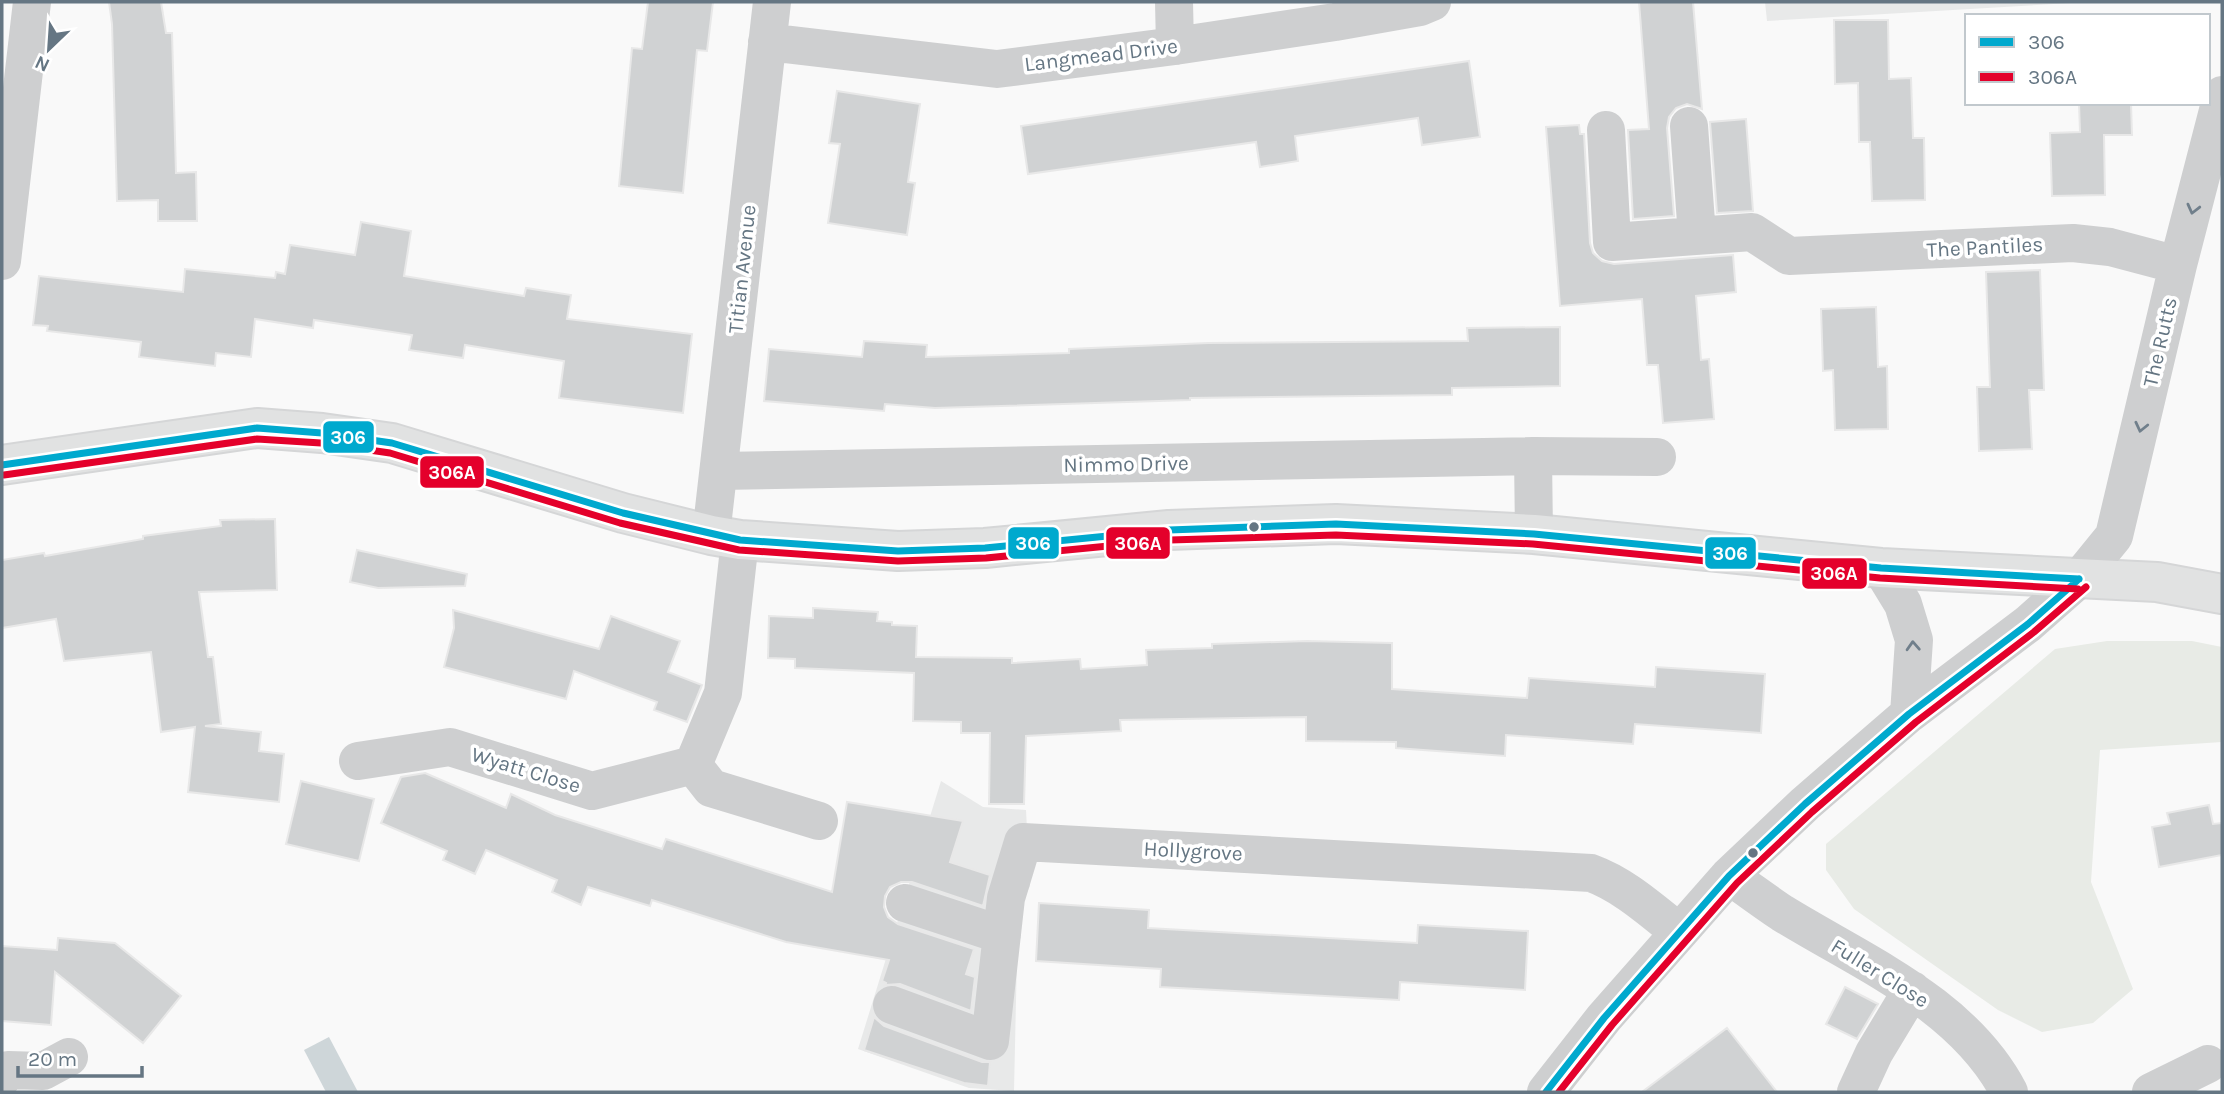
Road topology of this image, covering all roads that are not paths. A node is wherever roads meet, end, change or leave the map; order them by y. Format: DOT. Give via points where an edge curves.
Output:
graph roads {
  1 [pos="32,2"];
  2 [pos="772,2"];
  3 [pos="1174,2"];
  4 [pos="1432,2"];
  5 [pos="1332,12"];
  6 [pos="767,42"];
  7 [pos="1175,46"];
  8 [pos="2222,95"];
  9 [pos="1689,126"];
  10 [pos="1605,130"];
  11 [pos="2213,168"];
  12 [pos="1697,236"];
  13 [pos="2,261"];
  14 [pos="2178,265"];
  15 [pos="1533,456"];
  16 [pos="1657,457"];
  17 [pos="2,465"];
  18 [pos="719,471"];
  19 [pos="1534,534"];
  20 [pos="726,538"];
  21 [pos="1881,568"];
  22 [pos="2079,579"];
  23 [pos="2222,594"];
  24 [pos="1909,714"];
  25 [pos="358,761"];
  26 [pos="693,765"];
  27 [pos="819,821"];
  28 [pos="1729,876"];
  29 [pos="905,903"];
  30 [pos="1679,932"];
  31 [pos="1002,935"];
  32 [pos="1912,990"];
  33 [pos="892,1005"];
  34 [pos="69,1057"];
  35 [pos="2208,1064"];
  36 [pos="2,1078"];
  37 [pos="1546,1092"];
  38 [pos="1856,1092"];
  39 [pos="2009,1092"];
  40 [pos="2151,1092"];
  1 -- 13 [label="street"];
  2 -- 6 [label="street, Titian Avenue"];
  3 -- 7 [label="street"];
  4 -- 5 [label="street, Langmead Drive" via="1420,7"];
  5 -- 7 [label="street, Langmead Drive"];
  6 -- 7 [label="street, Langmead Drive" via="997,69"];
  6 -- 18 [label="street, Titian Avenue"];
  8 -- 11 [label="street, The Rutts"];
  9 -- 12 [label="street"];
  10 -- 12 [label="street" via="1612,242"];
  11 -- 14 [label="street, The Rutts, one-way"];
  12 -- 14 [label="street, The Pantiles" via="1752,232 1789,256 2073,243 2110,247"];
  14 -- 22 [label="street, The Rutts, one-way" via="2115,536"];
  15 -- 16 [label="street, Nimmo Drive"];
  15 -- 18 [label="street, Nimmo Drive"];
  15 -- 19 [label="street"];
  17 -- 20 [label="main road" via="257,428 322,433 392,443 623,513"];
  18 -- 20 [label="street, Titian Avenue"];
  19 -- 20 [label="main road" via="1336,524 1168,530 985,548 898,551"];
  19 -- 21 [label="main road"];
  20 -- 26 [label="street" via="723,694"];
  21 -- 22 [label="main road"];
  24 -- 21 [label="street, one-way" via="1914,640 1903,604"];
  22 -- 23 [label="main road" via="2157,582"];
  22 -- 24 [label="street, The Rutts" via="2028,624"];
  24 -- 28 [label="street, The Rutts"];
  25 -- 26 [label="street, Wyatt Close" via="450,747 592,791"];
  26 -- 27 [label="street" via="711,788"];
  28 -- 30 [label="street, The Rutts"];
  28 -- 32 [label="street, Fuller Close"];
  29 -- 31 [label="street"];
  30 -- 31 [label="street, Hollygrove" via="1629,893 1591,873 1023,842 1006,898"];
  30 -- 37 [label="street, The Rutts"];
  31 -- 33 [label="street" via="990,1041"];
  32 -- 38 [label="street"];
  32 -- 39 [label="street, Fuller Close" via="1960,1028"];
  34 -- 36 [label="street" via="43,1071 8,1070"];
  35 -- 40 [label="street"];
}
